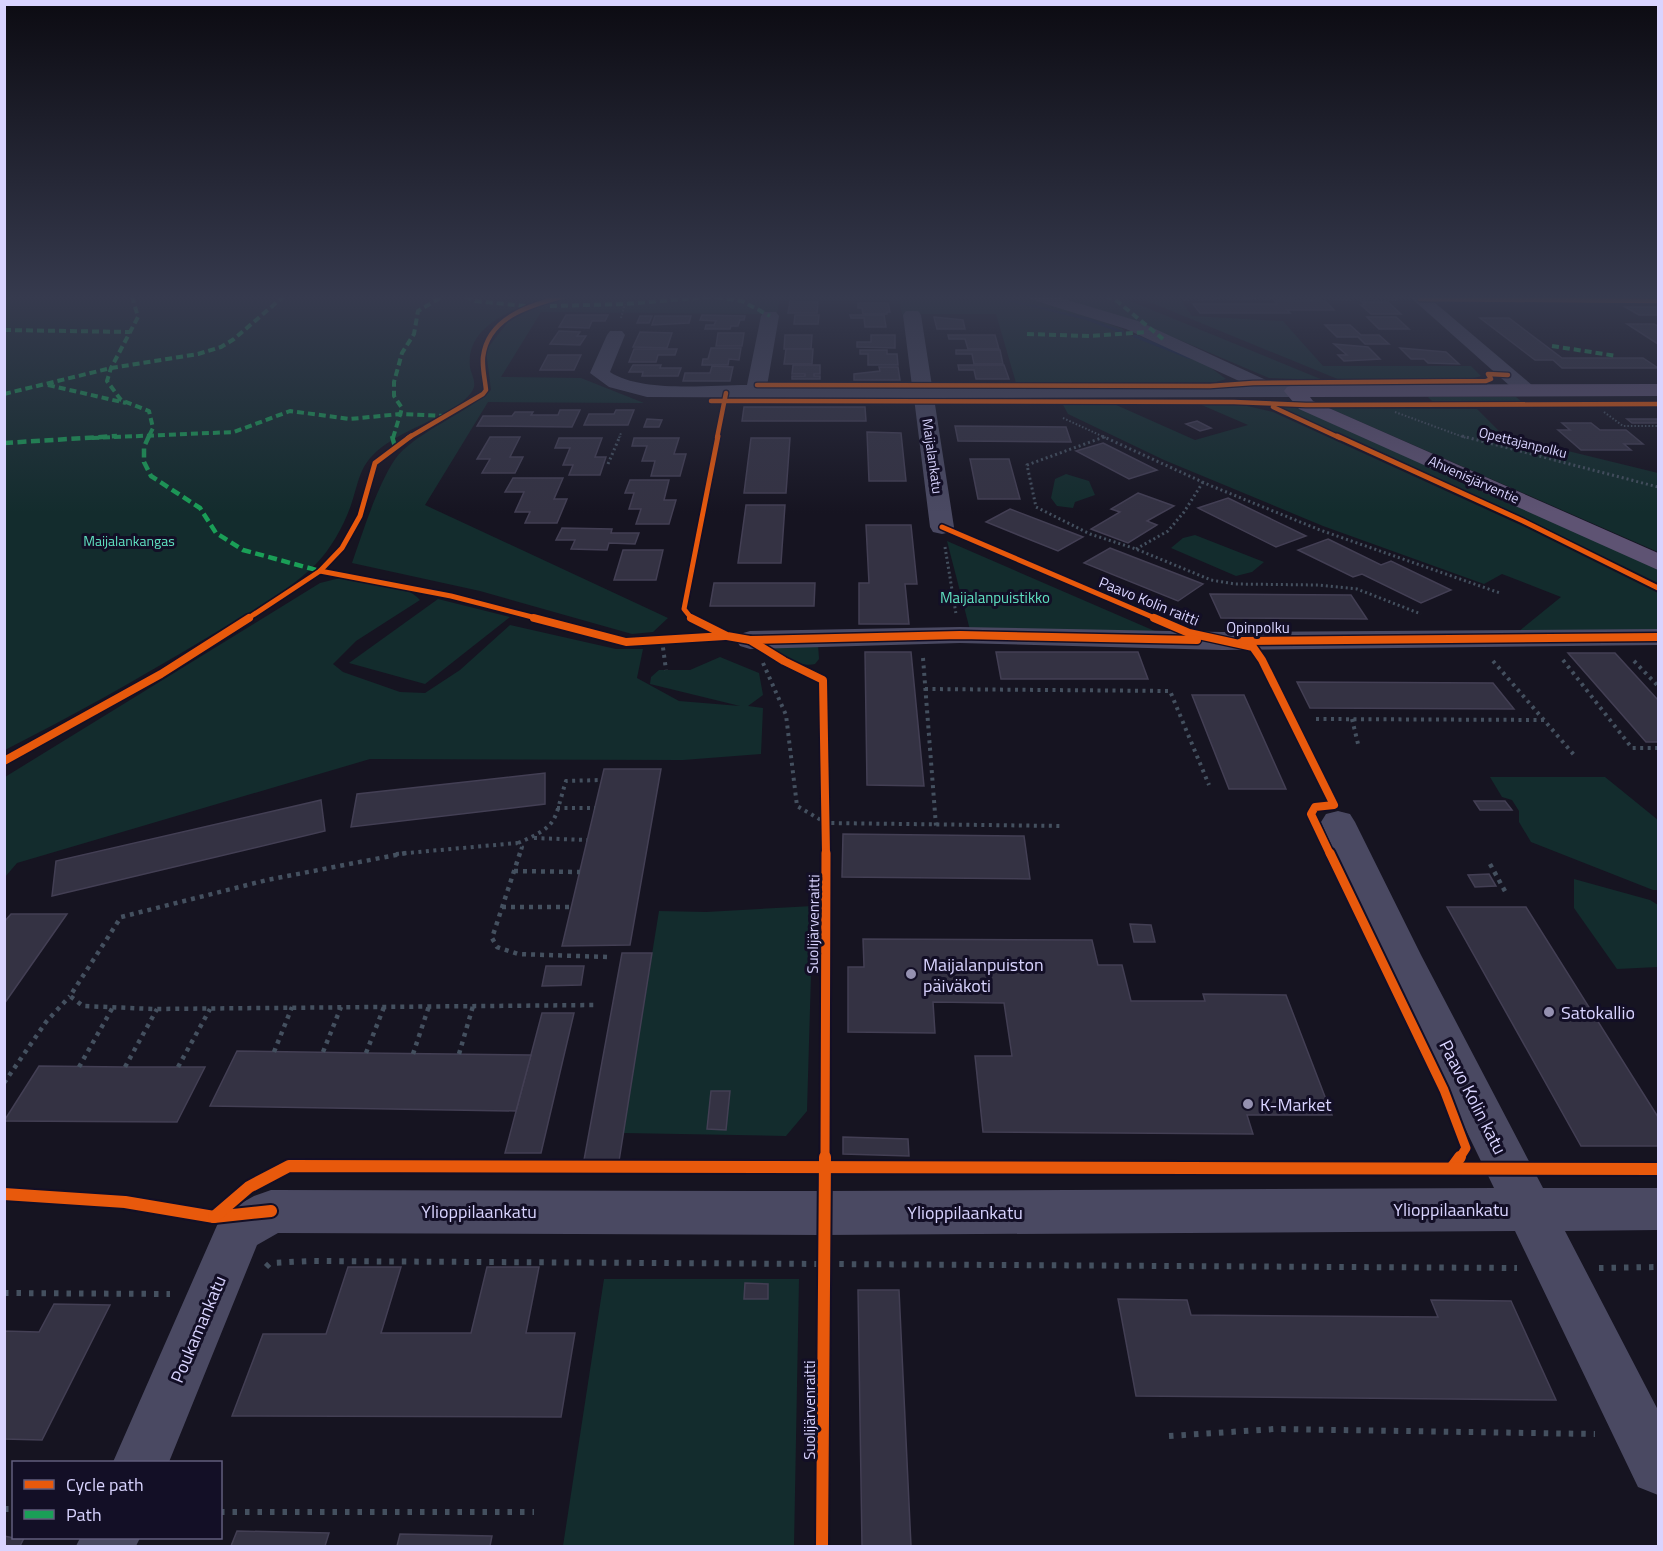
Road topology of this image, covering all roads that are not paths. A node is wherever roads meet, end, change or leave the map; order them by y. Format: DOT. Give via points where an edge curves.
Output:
graph roads {
  1 [pos="602,368"];
  2 [pos="760,368"];
  3 [pos="920,368"];
  4 [pos="1232,368"];
  5 [pos="1499,368"];
  6 [pos="1526,390"];
  7 [pos="1659,390"];
  8 [pos="1284,391"];
  9 [pos="756,392"];
  10 [pos="923,393"];
  11 [pos="942,527"];
  12 [pos="1659,562"];
  13 [pos="1659,638"];
  14 [pos="750,640"];
  15 [pos="1338,822"];
  16 [pos="1529,1209"];
  17 [pos="1659,1209"];
  18 [pos="271,1211"];
  19 [pos="141,1461"];
  20 [pos="1659,1467"];
  1 -- 9 [label="street" via="600,373 610,381 647,391"];
  2 -- 9 [label="street"];
  3 -- 10 [label="street, Maijalankatu"];
  4 -- 8 [label="street"];
  5 -- 6 [label="street"];
  6 -- 7 [label="main road"];
  6 -- 8 [label="main road"];
  8 -- 10 [label="street"];
  8 -- 12 [label="main road, Ahvenisjärventie" via="1306,405"];
  9 -- 10 [label="street"];
  10 -- 11 [label="street, Maijalankatu"];
  13 -- 14 [label="street, Opinpolku" via="1473,635 1222,641 960,635"];
  15 -- 16 [label="street, Paavo Kolin katu"];
  16 -- 17 [label="street, Ylioppilaankatu"];
  16 -- 18 [label="street, Ylioppilaankatu"];
  16 -- 20 [label="street, Paavo Kolin katu"];
  18 -- 19 [label="street, Poukamankatu" via="239,1230"];
}
